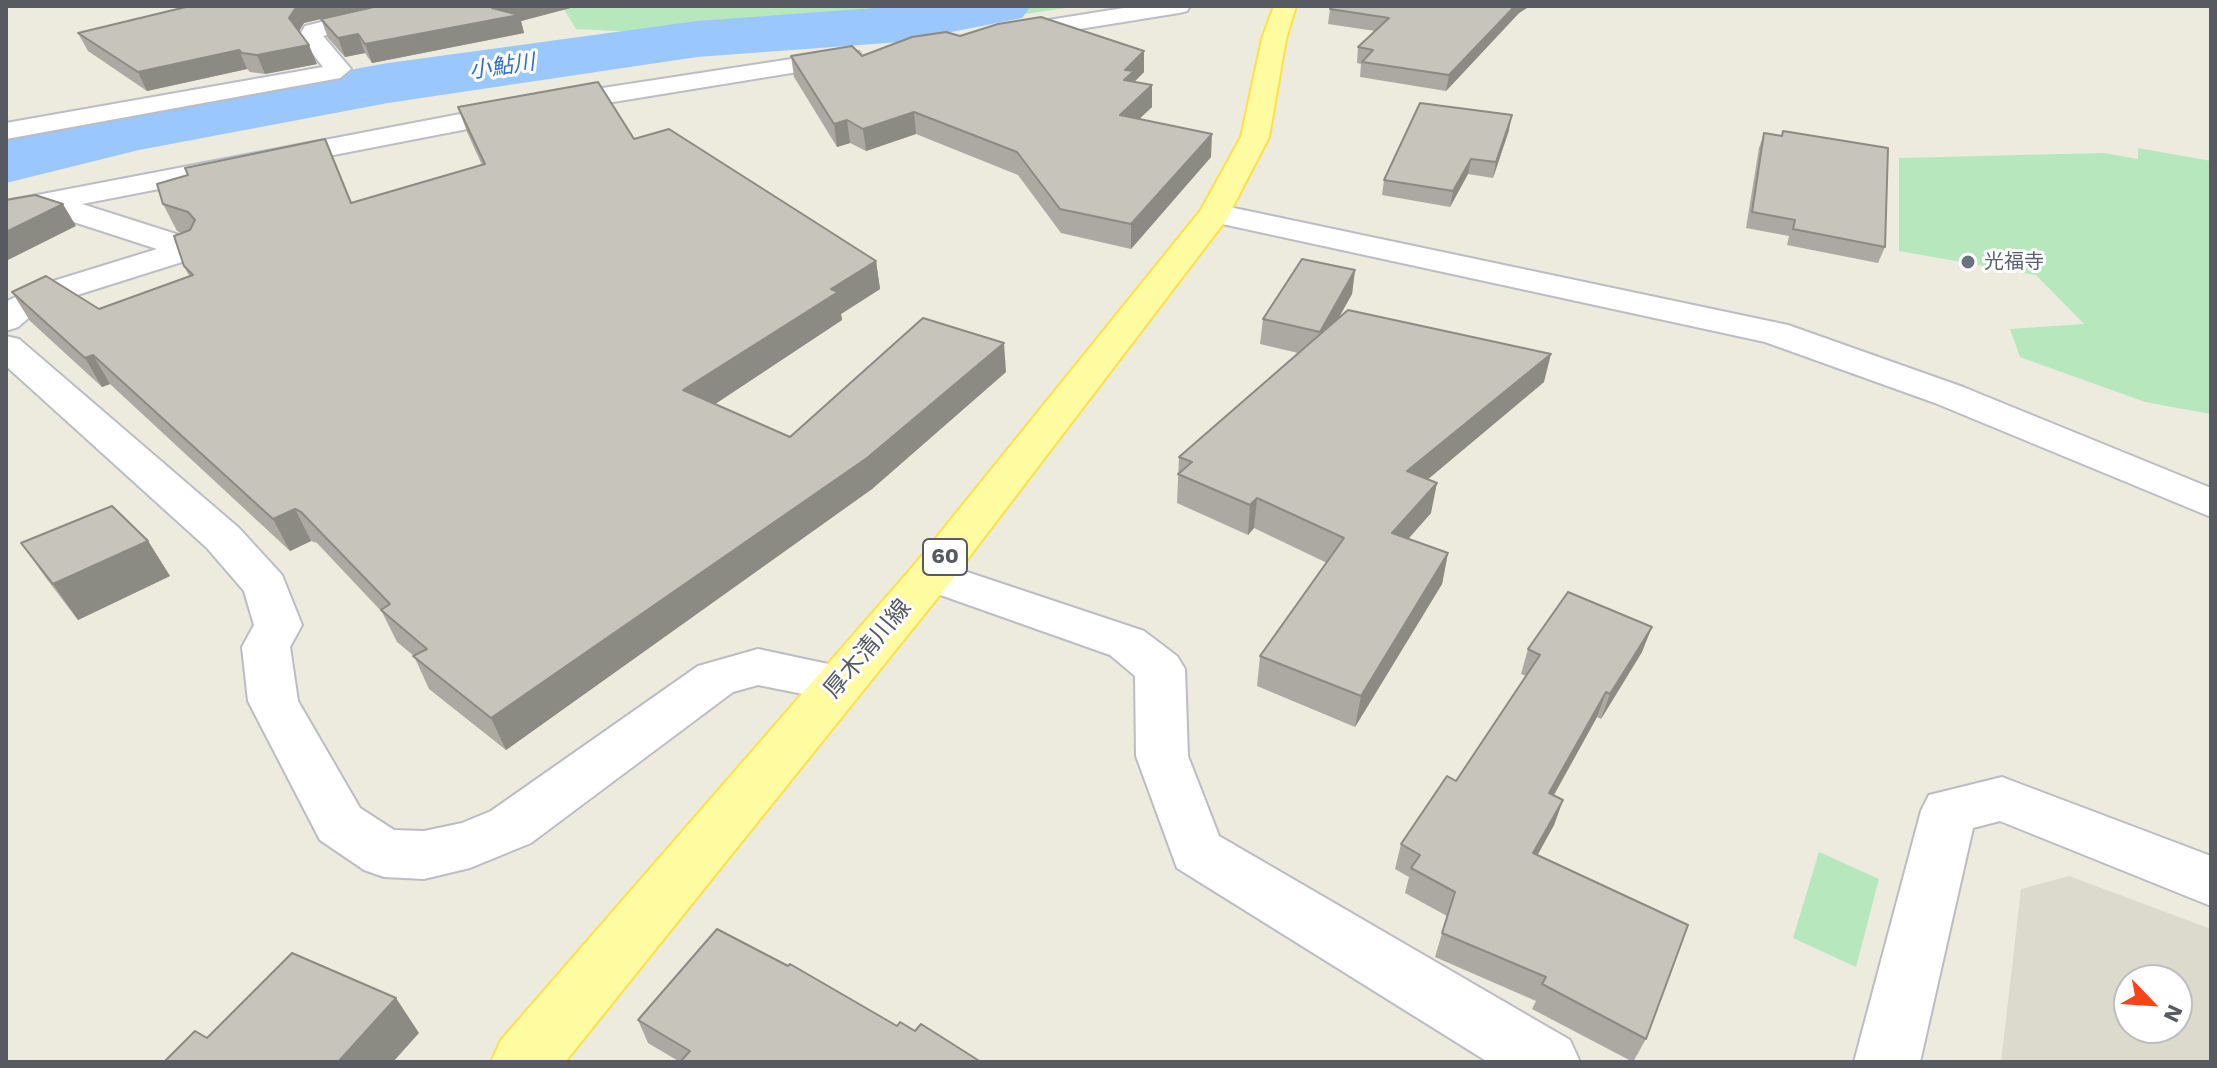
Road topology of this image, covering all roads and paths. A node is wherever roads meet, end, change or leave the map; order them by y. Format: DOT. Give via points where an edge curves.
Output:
graph roads {
  1 [pos="417,6"];
  2 [pos="1179,6"];
  3 [pos="1285,6"];
  4 [pos="986,37"];
  5 [pos="879,53"];
  6 [pos="6,131"];
  7 [pos="43,202"];
  8 [pos="6,210"];
  9 [pos="1215,213"];
  10 [pos="6,320"];
  11 [pos="6,347"];
  12 [pos="2211,504"];
  13 [pos="931,575"];
  14 [pos="838,683"];
  15 [pos="2211,881"];
  16 [pos="1525,1056"];
  17 [pos="524,1062"];
  18 [pos="1887,1062"];
  1 -- 6 [label="street" via="313,31 311,36 338,69 331,73"];
  2 -- 4 [label="street"];
  3 -- 9 [label="main road, 厚木清川線 / 60" via="1255,137"];
  5 -- 7 [label="street" via="570,101"];
  7 -- 8 [label="street"];
  7 -- 10 [label="street" via="190,249 62,289 21,307"];
  9 -- 12 [label="street" via="1775,333 1949,395"];
  9 -- 13 [label="main road, 厚木清川線 / 60"];
  11 -- 14 [label="street" via="223,538 266,586 278,625 266,647 273,701 340,824 384,853 424,855 470,845 511,827 716,679 758,667"];
  13 -- 14 [label="main road, 厚木清川線 / 60"];
  13 -- 16 [label="street" via="1127,643 1160,669 1162,756 1197,851"];
  14 -- 17 [label="main road, 厚木清川線 / 60"];
  15 -- 18 [label="street" via="2002,799 1949,811"];
}
